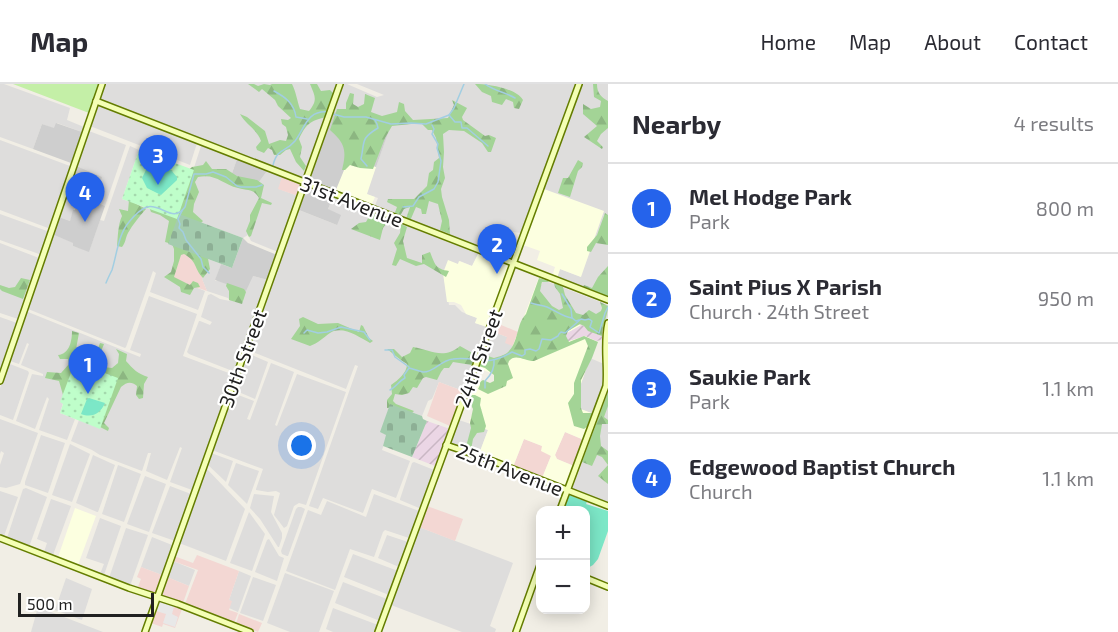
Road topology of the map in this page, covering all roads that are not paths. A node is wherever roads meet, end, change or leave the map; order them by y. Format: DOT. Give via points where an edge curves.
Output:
graph roads {
  1 [pos="102,84"];
  2 [pos="340,84"];
  3 [pos="579,84"];
  4 [pos="96,101"];
  5 [pos="305,183"];
  6 [pos="513,264"];
  7 [pos="608,300"];
  8 [pos="608,324"];
  9 [pos="0,381"];
  10 [pos="446,445"];
  11 [pos="568,490"];
  12 [pos="562,506"];
  13 [pos="608,506"];
  14 [pos="0,538"];
  15 [pos="536,576"];
  16 [pos="590,580"];
  17 [pos="608,587"];
  18 [pos="157,597"];
  19 [pos="145,632"];
  20 [pos="250,632"];
  21 [pos="378,632"];
  22 [pos="516,632"];
  1 -- 4 [label="street"];
  2 -- 5 [label="street, 30th Street"];
  3 -- 6 [label="street, 24th Street"];
  4 -- 5 [label="street, 31st Avenue"];
  4 -- 9 [label="street"];
  5 -- 6 [label="street, 31st Avenue"];
  5 -- 18 [label="street, 30th Street"];
  6 -- 7 [label="street, 31st Avenue"];
  6 -- 10 [label="street, 24th Street"];
  8 -- 11 [label="street" via="606,386"];
  10 -- 11 [label="street, 25th Avenue"];
  10 -- 21 [label="street, 24th Street"];
  11 -- 12 [label="street"];
  11 -- 13 [label="street, 25th Avenue"];
  14 -- 18 [label="street"];
  15 -- 22 [label="street"];
  16 -- 17 [label="street"];
  18 -- 19 [label="street, 30th Street"];
  18 -- 20 [label="street"];
}
